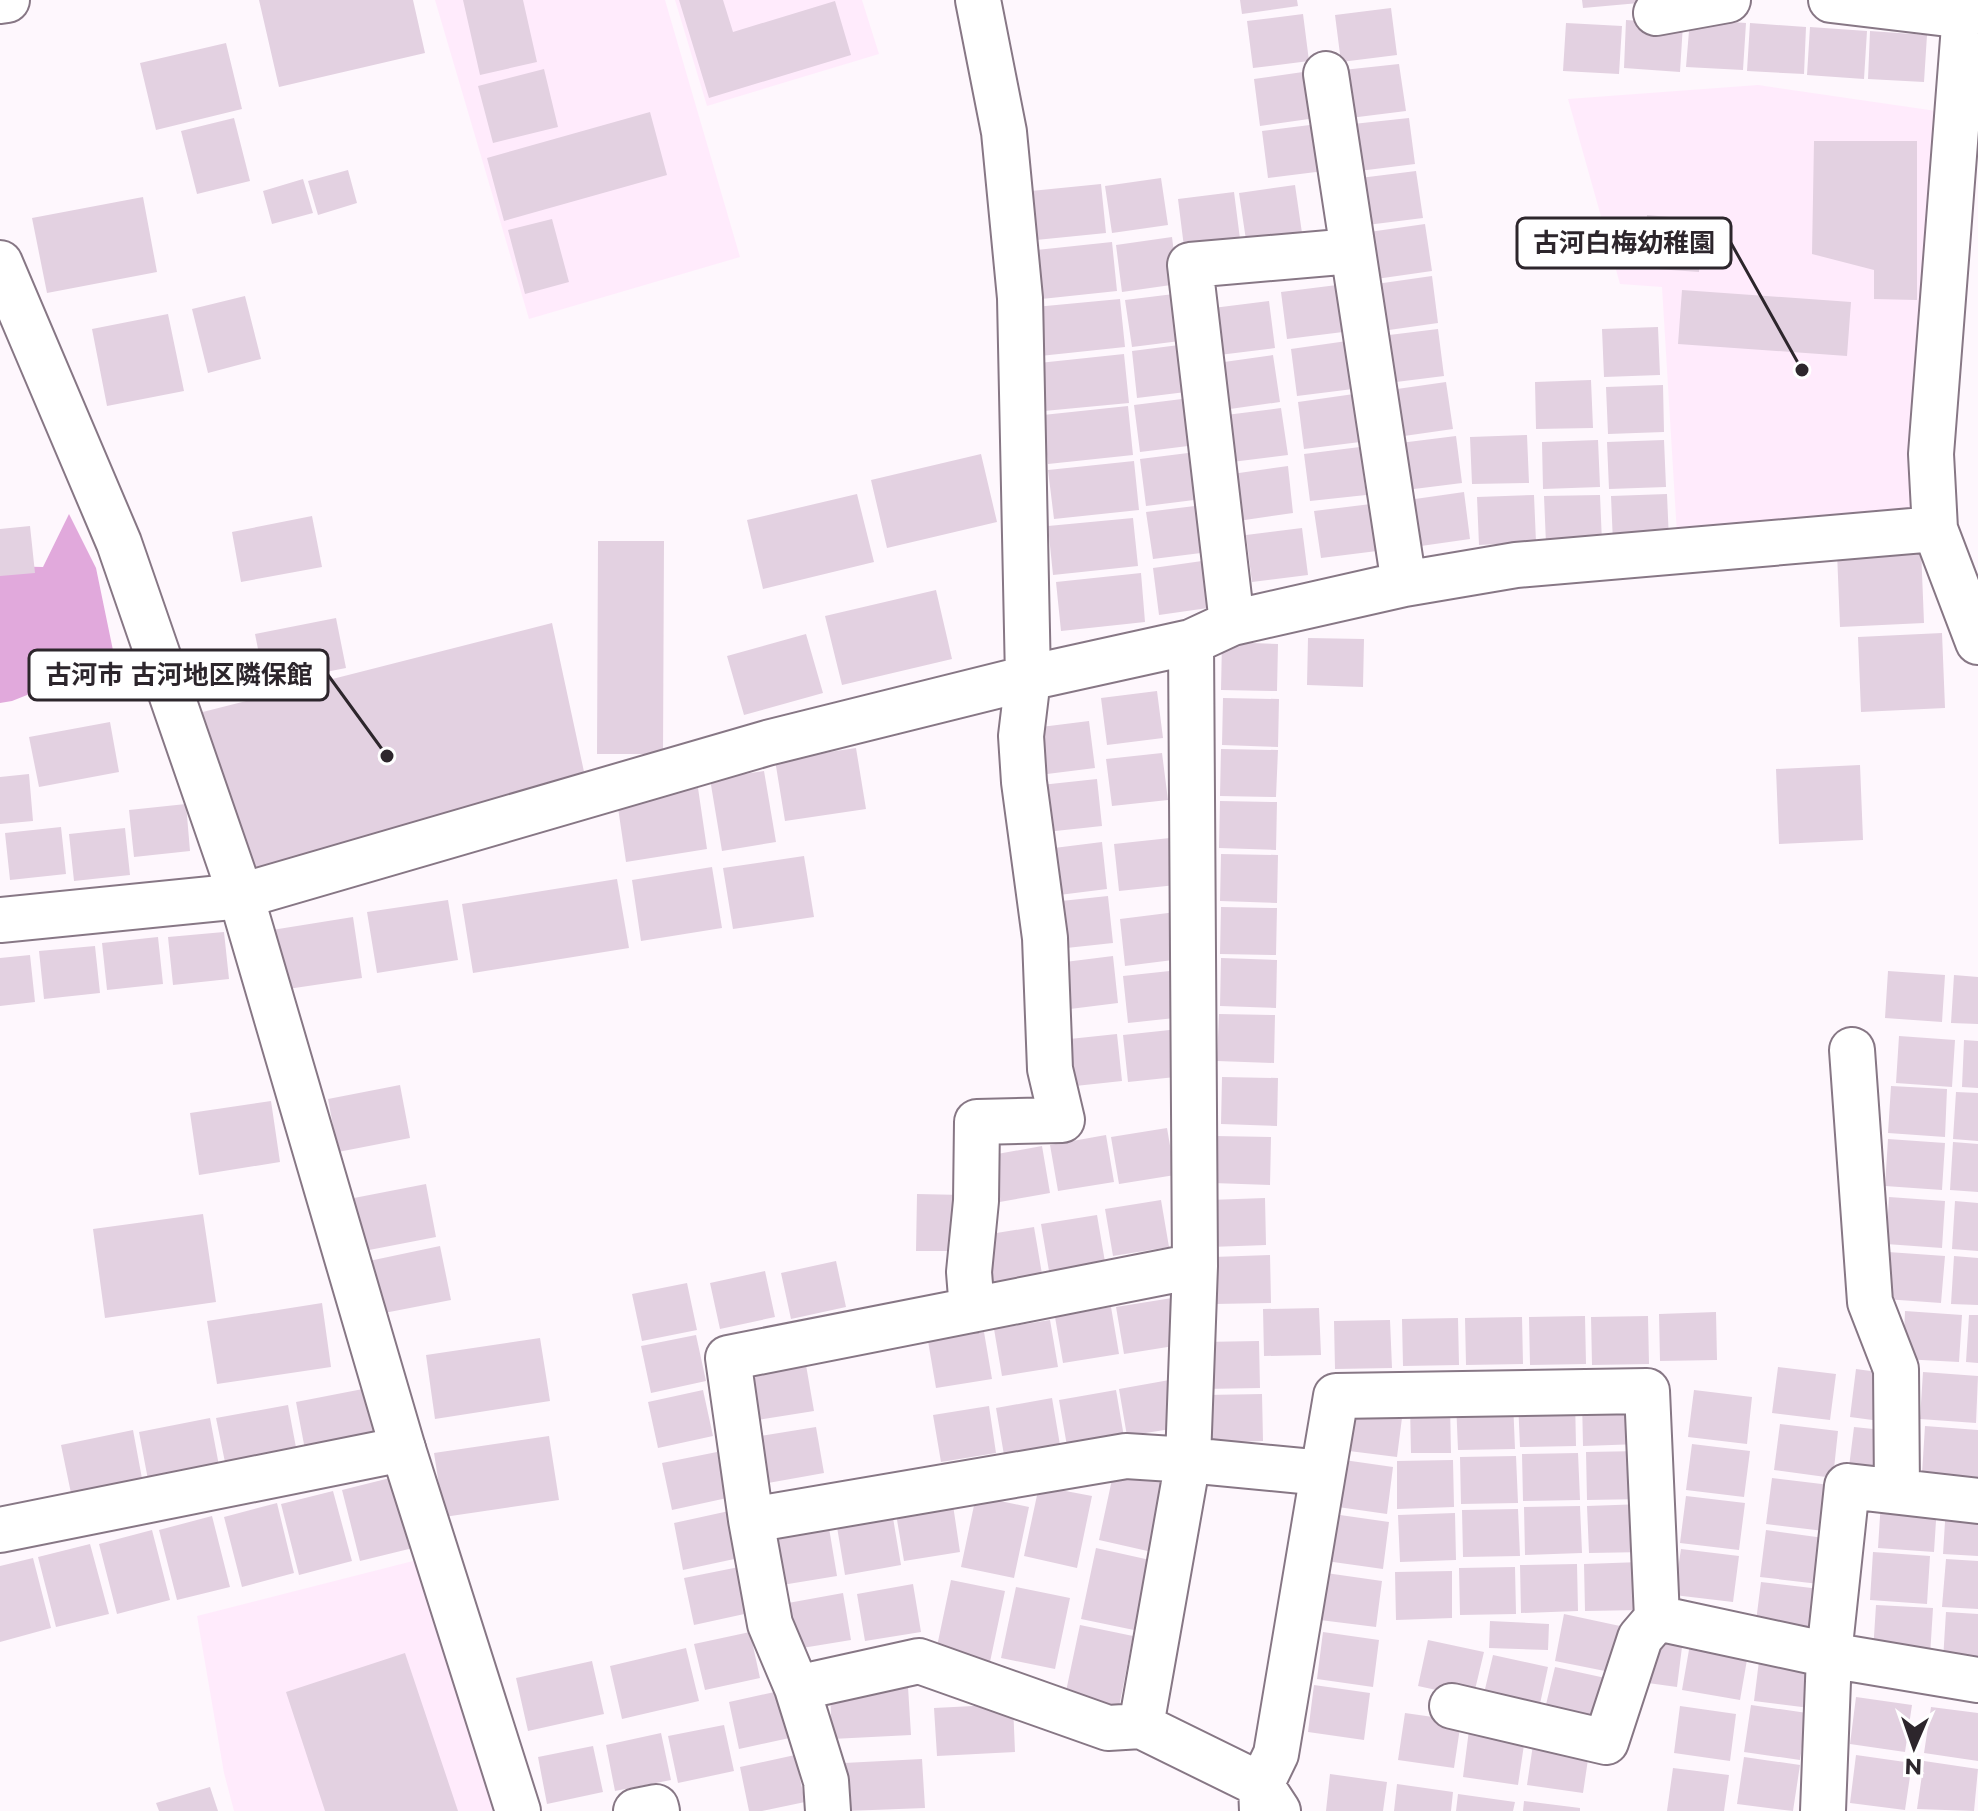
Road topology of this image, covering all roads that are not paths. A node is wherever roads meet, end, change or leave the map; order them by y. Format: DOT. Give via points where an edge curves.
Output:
graph roads {
  1 [pos="7,0"];
  2 [pos="978,0"];
  3 [pos="1728,0"];
  4 [pos="1831,0"];
  5 [pos="0,1"];
  6 [pos="1966,8"];
  7 [pos="1656,13"];
  8 [pos="1326,74"];
  9 [pos="1352,251"];
  10 [pos="0,263"];
  11 [pos="1935,529"];
  12 [pos="1404,584"];
  13 [pos="1232,623"];
  14 [pos="1191,642"];
  15 [pos="1978,642"];
  16 [pos="1028,678"];
  17 [pos="241,896"];
  18 [pos="0,920"];
  19 [pos="1852,1050"];
  20 [pos="1195,1266"];
  21 [pos="972,1310"];
  22 [pos="403,1449"];
  23 [pos="1188,1460"];
  24 [pos="1323,1473"];
  25 [pos="1897,1491"];
  26 [pos="1978,1501"];
  27 [pos="751,1520"];
  28 [pos="0,1530"];
  29 [pos="1657,1618"];
  30 [pos="1829,1655"];
  31 [pos="1978,1680"];
  32 [pos="797,1688"];
  33 [pos="1452,1706"];
  34 [pos="1141,1726"];
  35 [pos="1267,1802"];
  36 [pos="518,1811"];
  37 [pos="636,1811"];
  38 [pos="657,1811"];
  39 [pos="828,1811"];
  40 [pos="1823,1811"];
  1 -- 5 [label="street"];
  2 -- 16 [label="street" via="1004,132 1020,298"];
  3 -- 7 [label="street"];
  4 -- 6 [label="street"];
  6 -- 11 [label="street" via="1931,454"];
  8 -- 9 [label="street"];
  9 -- 12 [label="street"];
  9 -- 13 [label="street" via="1190,265"];
  10 -- 17 [label="street" via="119,543"];
  11 -- 12 [label="street" via="1516,565"];
  11 -- 15 [label="street"];
  12 -- 13 [label="street"];
  13 -- 14 [label="street"];
  14 -- 16 [label="street"];
  14 -- 20 [label="street"];
  16 -- 17 [label="street" via="767,743"];
  16 -- 21 [label="street" via="1021,736 1045,938 1050,1069 1062,1120 977,1122 969,1272"];
  17 -- 18 [label="street"];
  17 -- 22 [label="street"];
  19 -- 25 [label="street" via="1870,1302 1896,1369"];
  20 -- 21 [label="street"];
  20 -- 23 [label="street"];
  21 -- 27 [label="street" via="728,1358"];
  22 -- 28 [label="street"];
  22 -- 36 [label="street"];
  23 -- 24 [label="street"];
  23 -- 27 [label="street" via="1126,1456"];
  23 -- 34 [label="street"];
  24 -- 29 [label="street" via="1336,1396 1647,1391"];
  24 -- 35 [label="street"];
  25 -- 26 [label="street"];
  25 -- 30 [label="street" via="1847,1486"];
  27 -- 32 [label="street" via="770,1624"];
  29 -- 30 [label="street"];
  29 -- 33 [label="street" via="1640,1638 1606,1742"];
  30 -- 31 [label="street"];
  30 -- 40 [label="street"];
  32 -- 34 [label="street" via="919,1661 1108,1728"];
  32 -- 39 [label="street" via="826,1781"];
  34 -- 35 [label="street"];
  37 -- 38 [label="street"];
}
